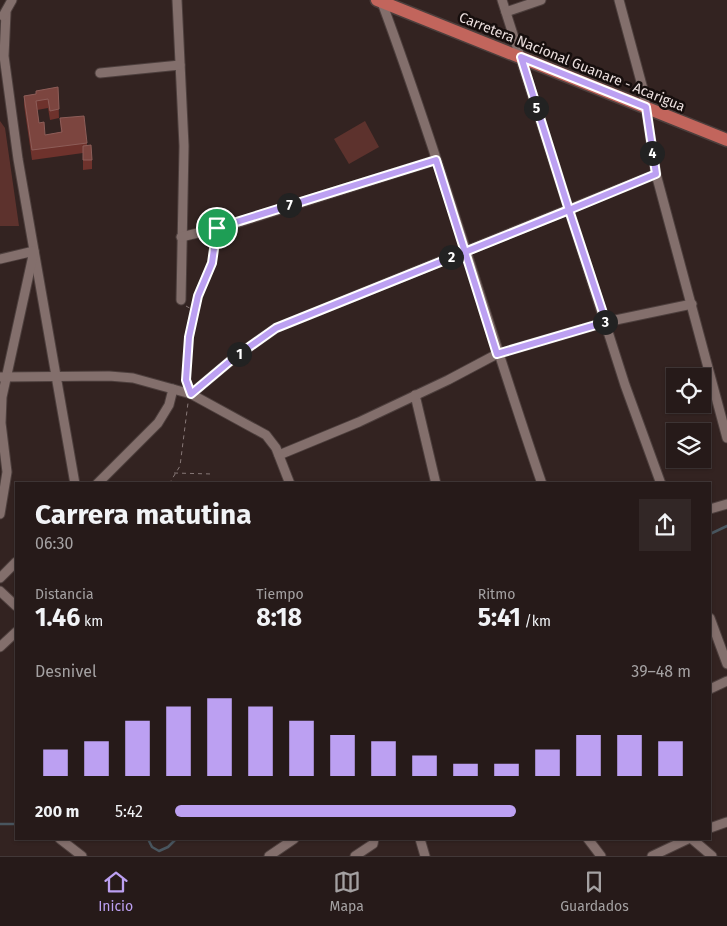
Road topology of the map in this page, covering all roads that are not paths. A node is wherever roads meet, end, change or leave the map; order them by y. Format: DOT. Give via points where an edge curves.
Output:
graph roads {
  1 [pos="12,0"];
  2 [pos="177,0"];
  3 [pos="380,0"];
  4 [pos="502,0"];
  5 [pos="541,0"];
  6 [pos="619,0"];
  7 [pos="506,12"];
  8 [pos="3,16"];
  9 [pos="521,57"];
  10 [pos="180,64"];
  11 [pos="100,73"];
  12 [pos="646,107"];
  13 [pos="727,140"];
  14 [pos="436,160"];
  15 [pos="656,174"];
  16 [pos="569,210"];
  17 [pos="181,237"];
  18 [pos="34,251"];
  19 [pos="465,252"];
  20 [pos="0,259"];
  21 [pos="181,300"];
  22 [pos="692,304"];
  23 [pos="606,322"];
  24 [pos="497,354"];
  25 [pos="57,376"];
  26 [pos="2,378"];
  27 [pos="173,389"];
  28 [pos="191,394"];
  29 [pos="415,395"];
  30 [pos="727,438"];
  31 [pos="279,455"];
  32 [pos="75,482"];
  33 [pos="99,482"];
  34 [pos="289,482"];
  35 [pos="436,482"];
  36 [pos="541,482"];
  37 [pos="660,482"];
  38 [pos="727,504"];
  39 [pos="711,509"];
  40 [pos="0,514"];
  41 [pos="15,563"];
  42 [pos="0,578"];
  43 [pos="0,591"];
  44 [pos="15,605"];
  45 [pos="711,621"];
  46 [pos="15,633"];
  47 [pos="0,647"];
  48 [pos="727,664"];
  49 [pos="727,681"];
  50 [pos="711,689"];
  51 [pos="727,822"];
  52 [pos="711,828"];
  53 [pos="61,840"];
  54 [pos="293,840"];
  55 [pos="374,840"];
  56 [pos="420,840"];
  57 [pos="589,840"];
  58 [pos="688,840"];
  59 [pos="691,840"];
  60 [pos="82,856"];
  61 [pos="269,856"];
  62 [pos="355,856"];
  63 [pos="425,856"];
  64 [pos="601,856"];
  65 [pos="652,856"];
  66 [pos="712,856"];
  1 -- 8 [label="street"];
  2 -- 10 [label="street"];
  3 -- 9 [label="main road, Carretera Nacional Guanare - Acarigua"];
  3 -- 14 [label="street" via="419,102"];
  4 -- 7 [label="street"];
  5 -- 7 [label="street"];
  6 -- 12 [label="street"];
  7 -- 9 [label="street"];
  8 -- 18 [label="street" via="4,56"];
  9 -- 12 [label="main road, Carretera Nacional Guanare - Acarigua"];
  9 -- 16 [label="street"];
  10 -- 11 [label="street"];
  10 -- 17 [label="street" via="184,146"];
  12 -- 13 [label="main road, Carretera Nacional Guanare - Acarigua"];
  12 -- 15 [label="street"];
  14 -- 17 [label="street"];
  14 -- 19 [label="street"];
  15 -- 16 [label="street"];
  15 -- 22 [label="street"];
  16 -- 19 [label="street"];
  16 -- 23 [label="street"];
  17 -- 21 [label="street"];
  18 -- 20 [label="street"];
  18 -- 25 [label="street"];
  18 -- 26 [label="street"];
  19 -- 24 [label="street"];
  19 -- 28 [label="street" via="276,328"];
  22 -- 23 [label="street"];
  22 -- 30 [label="street"];
  23 -- 24 [label="street"];
  23 -- 37 [label="street" via="625,386"];
  24 -- 29 [label="street"];
  24 -- 36 [label="street"];
  25 -- 26 [label="street"];
  25 -- 27 [label="street" via="133,378"];
  25 -- 32 [label="street"];
  26 -- 40 [label="street" via="0,410 7,472"];
  27 -- 28 [label="street"];
  27 -- 33 [label="street" via="169,405 158,423"];
  28 -- 31 [label="street" via="266,435"];
  29 -- 31 [label="street"];
  29 -- 35 [label="street"];
  31 -- 34 [label="street"];
  38 -- 39 [label="street"];
  41 -- 42 [label="street"];
  43 -- 44 [label="street"];
  45 -- 48 [label="street"];
  46 -- 47 [label="street"];
  49 -- 50 [label="street"];
  51 -- 52 [label="street"];
  53 -- 60 [label="street"];
  54 -- 61 [label="street"];
  55 -- 62 [label="street" via="373,844"];
  56 -- 63 [label="street"];
  57 -- 64 [label="street"];
  58 -- 65 [label="street"];
  59 -- 66 [label="street"];
}
